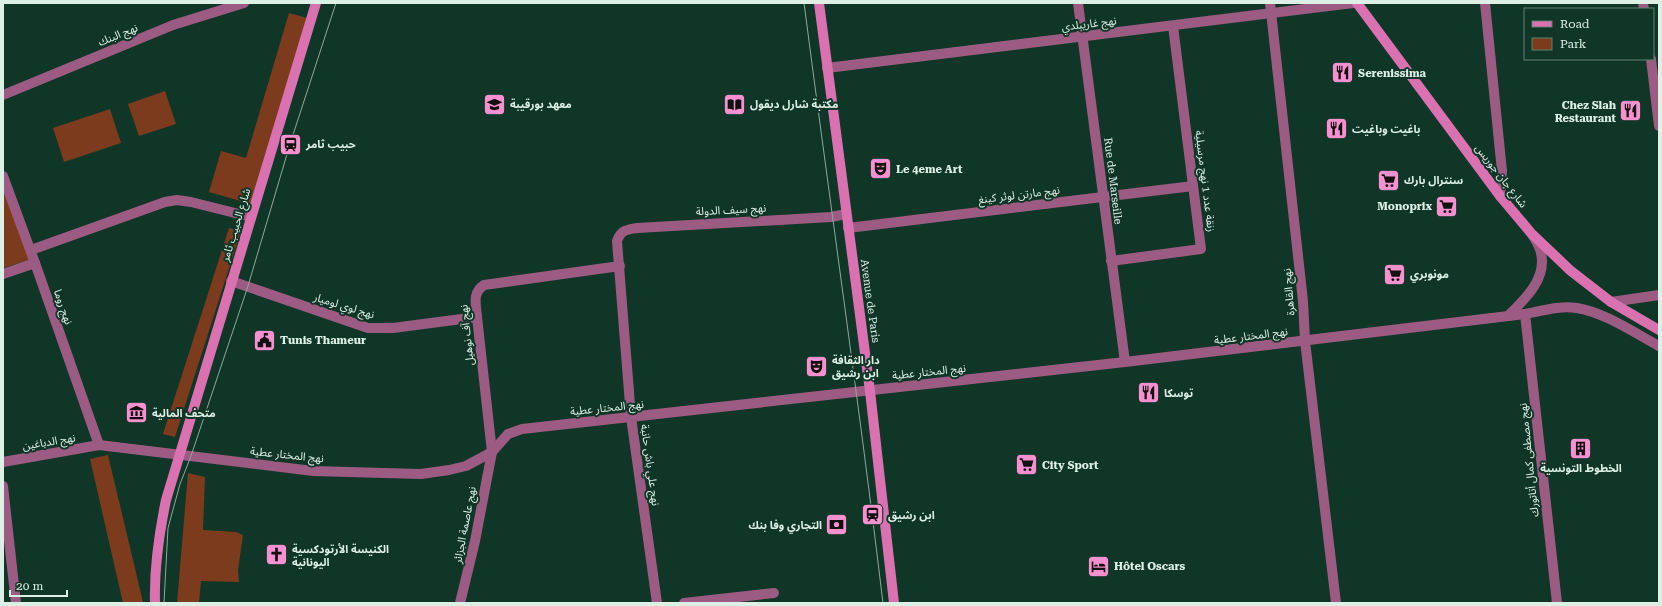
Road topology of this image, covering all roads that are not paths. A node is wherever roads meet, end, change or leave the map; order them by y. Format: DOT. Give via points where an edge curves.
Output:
graph roads {
  1 [pos="244,3"];
  2 [pos="316,3"];
  3 [pos="819,3"];
  4 [pos="1078,3"];
  5 [pos="1270,3"];
  6 [pos="1353,3"];
  7 [pos="1357,3"];
  8 [pos="1485,3"];
  9 [pos="1272,14"];
  10 [pos="1173,26"];
  11 [pos="1083,37"];
  12 [pos="1651,60"];
  13 [pos="827,68"];
  14 [pos="3,95"];
  15 [pos="1659,126"];
  16 [pos="3,176"];
  17 [pos="1193,186"];
  18 [pos="1500,196"];
  19 [pos="1103,197"];
  20 [pos="846,214"];
  21 [pos="251,217"];
  22 [pos="848,228"];
  23 [pos="1531,233"];
  24 [pos="620,234"];
  25 [pos="31,250"];
  26 [pos="1111,261"];
  27 [pos="36,263"];
  28 [pos="620,266"];
  29 [pos="3,274"];
  30 [pos="231,281"];
  31 [pos="1659,295"];
  32 [pos="1611,302"];
  33 [pos="1525,314"];
  34 [pos="477,316"];
  35 [pos="1508,316"];
  36 [pos="1659,330"];
  37 [pos="1305,341"];
  38 [pos="1659,346"];
  39 [pos="1125,362"];
  40 [pos="870,391"];
  41 [pos="631,417"];
  42 [pos="99,446"];
  43 [pos="492,452"];
  44 [pos="180,454"];
  45 [pos="3,462"];
  46 [pos="3,486"];
  47 [pos="774,592"];
  48 [pos="16,603"];
  49 [pos="155,603"];
  50 [pos="460,603"];
  51 [pos="657,603"];
  52 [pos="684,603"];
  53 [pos="894,603"];
  54 [pos="1336,603"];
  55 [pos="1557,603"];
  1 -- 14 [label="street, نهج البنك" via="173,25"];
  2 -- 21 [label="main road, شارع الحبيب ثامر"];
  3 -- 13 [label="main road, Avenue de Paris"];
  4 -- 11 [label="street, Rue de Marseille"];
  5 -- 9 [label="street, نهج القاهرة"];
  6 -- 9 [label="street, نهج غاريبلدي"];
  7 -- 18 [label="main road, شارع جان جوريس"];
  8 -- 18 [label="street" via="1502,171"];
  9 -- 10 [label="street, نهج غاريبلدي"];
  9 -- 37 [label="street, نهج القاهرة" via="1303,301"];
  10 -- 11 [label="street, نهج غاريبلدي"];
  10 -- 17 [label="street, زنقة عدد 1 نهج مرسيلية"];
  11 -- 13 [label="street, نهج غاريبلدي"];
  11 -- 19 [label="street, Rue de Marseille"];
  12 -- 15 [label="street"];
  13 -- 20 [label="main road, Avenue de Paris"];
  16 -- 25 [label="street, نهج روما"];
  17 -- 19 [label="street, نهج مارتن لوثر كينغ"];
  17 -- 26 [label="street, زنقة عدد 1 نهج مرسيلية" via="1201,249"];
  18 -- 23 [label="main road, شارع جان جوريس"];
  19 -- 22 [label="street, نهج مارتن لوثر كينغ"];
  19 -- 26 [label="street, Rue de Marseille"];
  20 -- 22 [label="main road, Avenue de Paris"];
  20 -- 24 [label="street, نهج سيف الدولة" via="832,217 637,228 625,230"];
  21 -- 25 [label="street" via="177,200"];
  21 -- 30 [label="main road, شارع الحبيب ثامر"];
  22 -- 40 [label="main road, Avenue de Paris"];
  23 -- 32 [label="main road, شارع جان جوريس" via="1571,271"];
  23 -- 35 [label="street" via="1541,252 1543,266 1528,296"];
  24 -- 28 [label="street, نهج علي باش حانبة" via="617,241"];
  25 -- 27 [label="street, نهج روما"];
  26 -- 39 [label="street, Rue de Marseille"];
  27 -- 29 [label="street"];
  27 -- 42 [label="street, نهج روما"];
  28 -- 34 [label="street, نهج آف نوهيل" via="484,286 478,289 476,296"];
  28 -- 41 [label="street, نهج علي باش حانبة"];
  30 -- 34 [label="street, نهج لوي لوميار" via="372,328 393,328"];
  30 -- 44 [label="main road, شارع الحبيب ثامر"];
  31 -- 32 [label="street"];
  32 -- 36 [label="main road, شارع جان جوريس"];
  33 -- 35 [label="street, نهج المختار عطية"];
  33 -- 38 [label="street, نهج المختار عطية" via="1576,308 1597,313"];
  33 -- 55 [label="street, نهج مصطفى كمال أتاتورك"];
  34 -- 43 [label="street, نهج آف نوهيل"];
  35 -- 37 [label="street, نهج المختار عطية"];
  37 -- 39 [label="street, نهج المختار عطية"];
  37 -- 54 [label="street, نهج القاهرة"];
  39 -- 40 [label="street, نهج المختار عطية"];
  40 -- 41 [label="street, نهج المختار عطية"];
  40 -- 53 [label="main road, Avenue de Paris"];
  41 -- 43 [label="street, نهج المختار عطية" via="522,429 508,434"];
  41 -- 51 [label="street, نهج علي باش حانبة"];
  42 -- 44 [label="street, نهج الدباغين"];
  42 -- 45 [label="street, نهج الدباغين"];
  43 -- 44 [label="street, نهج المختار عطية" via="466,466 421,474 313,471"];
  43 -- 50 [label="street, نهج عاصمة الجزائر"];
  44 -- 49 [label="main road" via="166,500 157,546"];
  46 -- 48 [label="street"];
  47 -- 52 [label="street"];
}
